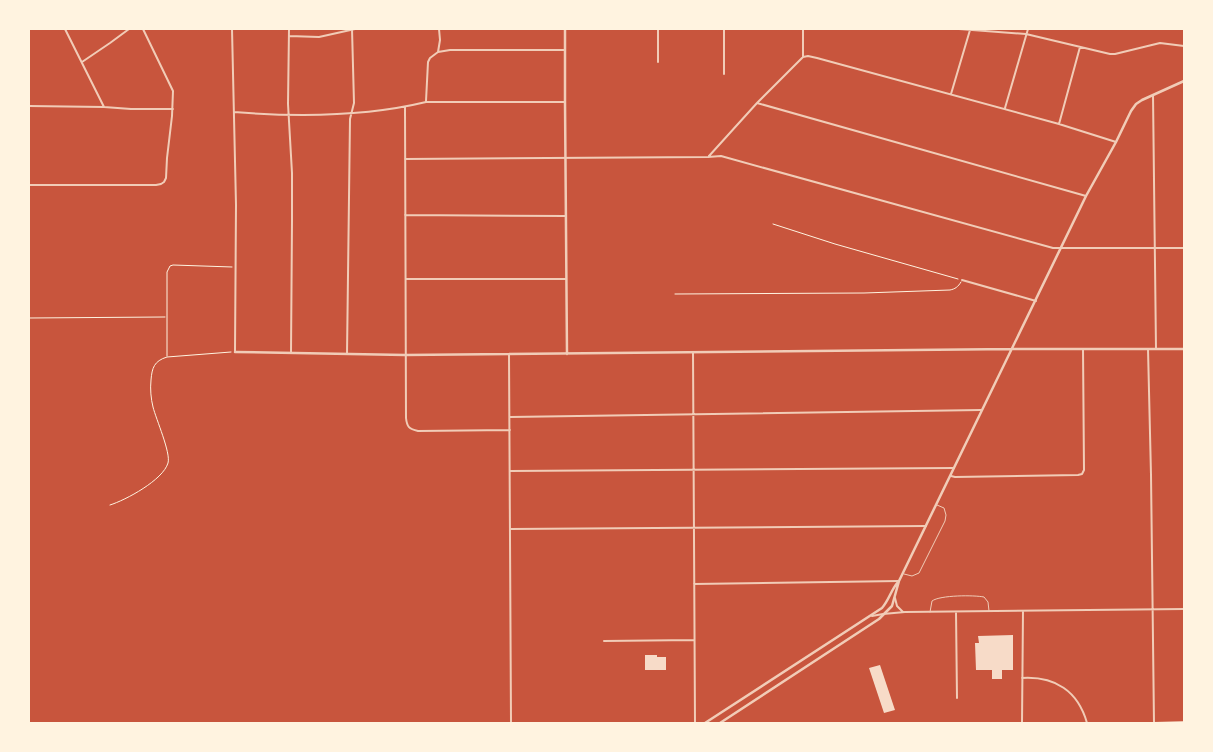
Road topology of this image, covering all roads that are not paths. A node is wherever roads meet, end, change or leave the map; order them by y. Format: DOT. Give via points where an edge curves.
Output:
graph roads {
  1 [pos="66,29"];
  2 [pos="129,29"];
  3 [pos="142,29"];
  4 [pos="232,29"];
  5 [pos="288,29"];
  6 [pos="353,29"];
  7 [pos="439,29"];
  8 [pos="565,29"];
  9 [pos="658,29"];
  10 [pos="724,29"];
  11 [pos="803,29"];
  12 [pos="959,29"];
  13 [pos="1028,29"];
  14 [pos="970,30"];
  15 [pos="1026,34"];
  16 [pos="288,36"];
  17 [pos="1184,46"];
  18 [pos="1080,47"];
  19 [pos="565,50"];
  20 [pos="438,52"];
  21 [pos="803,58"];
  22 [pos="82,62"];
  23 [pos="658,62"];
  24 [pos="724,74"];
  25 [pos="1184,81"];
  26 [pos="951,94"];
  27 [pos="1153,94"];
  28 [pos="426,102"];
  29 [pos="564,102"];
  30 [pos="757,104"];
  31 [pos="29,106"];
  32 [pos="104,107"];
  33 [pos="405,107"];
  34 [pos="173,109"];
  35 [pos="1005,109"];
  36 [pos="234,112"];
  37 [pos="351,113"];
  38 [pos="289,115"];
  39 [pos="1059,124"];
  40 [pos="1116,142"];
  41 [pos="708,158"];
  42 [pos="405,159"];
  43 [pos="565,159"];
  44 [pos="29,186"];
  45 [pos="1086,196"];
  46 [pos="405,215"];
  47 [pos="566,216"];
  48 [pos="1061,248"];
  49 [pos="1155,248"];
  50 [pos="1184,248"];
  51 [pos="405,279"];
  52 [pos="566,279"];
  53 [pos="962,280"];
  54 [pos="1036,301"];
  55 [pos="1012,349"];
  56 [pos="1148,349"];
  57 [pos="1156,349"];
  58 [pos="1184,349"];
  59 [pos="1083,350"];
  60 [pos="235,352"];
  61 [pos="693,352"];
  62 [pos="291,353"];
  63 [pos="347,354"];
  64 [pos="509,354"];
  65 [pos="567,354"];
  66 [pos="405,355"];
  67 [pos="983,410"];
  68 [pos="693,414"];
  69 [pos="510,418"];
  70 [pos="510,430"];
  71 [pos="954,468"];
  72 [pos="694,470"];
  73 [pos="510,471"];
  74 [pos="951,476"];
  75 [pos="937,504"];
  76 [pos="926,526"];
  77 [pos="694,527"];
  78 [pos="510,529"];
  79 [pos="903,574"];
  80 [pos="899,581"];
  81 [pos="694,584"];
  82 [pos="895,597"];
  83 [pos="1184,609"];
  84 [pos="1152,610"];
  85 [pos="1023,611"];
  86 [pos="903,612"];
  87 [pos="930,612"];
  88 [pos="956,612"];
  89 [pos="989,612"];
  90 [pos="886,613"];
  91 [pos="866,618"];
  92 [pos="694,640"];
  93 [pos="604,641"];
  94 [pos="1022,678"];
  95 [pos="957,698"];
  96 [pos="1184,722"];
  97 [pos="511,723"];
  98 [pos="695,723"];
  99 [pos="705,723"];
  100 [pos="720,723"];
  101 [pos="1022,723"];
  102 [pos="1086,723"];
  103 [pos="1154,723"];
  1 -- 22 [label="street"];
  2 -- 22 [label="street"];
  3 -- 34 [label="street" via="173,91"];
  4 -- 36 [label="street"];
  5 -- 16 [label="street"];
  6 -- 16 [label="street" via="318,37"];
  6 -- 37 [label="street" via="354,103"];
  7 -- 20 [label="street"];
  8 -- 19 [label="street"];
  9 -- 23 [label="street"];
  10 -- 24 [label="street"];
  11 -- 21 [label="street"];
  12 -- 14 [label="street"];
  13 -- 15 [label="street"];
  14 -- 15 [label="street"];
  14 -- 26 [label="street"];
  15 -- 18 [label="street"];
  15 -- 35 [label="street"];
  16 -- 38 [label="street"];
  17 -- 18 [label="street" via="1160,43 1115,54"];
  18 -- 39 [label="street"];
  19 -- 20 [label="street"];
  19 -- 29 [label="street"];
  20 -- 28 [label="street" via="428,62"];
  21 -- 26 [label="street" via="817,58"];
  21 -- 30 [label="street"];
  22 -- 32 [label="street"];
  25 -- 27 [label="street"];
  26 -- 35 [label="street"];
  27 -- 40 [label="street" via="1132,109"];
  27 -- 49 [label="street"];
  28 -- 29 [label="street"];
  28 -- 33 [label="street"];
  29 -- 43 [label="street"];
  30 -- 41 [label="street"];
  30 -- 45 [label="street"];
  31 -- 32 [label="street"];
  32 -- 34 [label="street"];
  33 -- 37 [label="street"];
  33 -- 42 [label="street"];
  34 -- 44 [label="street" via="166,178 161,184"];
  35 -- 39 [label="street"];
  36 -- 38 [label="street"];
  36 -- 60 [label="street"];
  37 -- 38 [label="street"];
  37 -- 63 [label="street"];
  38 -- 62 [label="street" via="292,173"];
  39 -- 40 [label="street"];
  40 -- 45 [label="street"];
  41 -- 43 [label="street"];
  41 -- 48 [label="street" via="722,156 734,159"];
  42 -- 43 [label="street"];
  42 -- 46 [label="street"];
  43 -- 47 [label="street"];
  45 -- 48 [label="street"];
  46 -- 47 [label="street"];
  46 -- 51 [label="street"];
  47 -- 52 [label="street"];
  48 -- 49 [label="street"];
  48 -- 54 [label="street"];
  49 -- 50 [label="street"];
  49 -- 57 [label="street"];
  51 -- 52 [label="street"];
  51 -- 66 [label="street"];
  52 -- 65 [label="street"];
  53 -- 54 [label="street"];
  54 -- 55 [label="street"];
  55 -- 59 [label="street"];
  55 -- 61 [label="street"];
  55 -- 67 [label="street"];
  56 -- 57 [label="street"];
  56 -- 59 [label="street"];
  56 -- 84 [label="street"];
  57 -- 58 [label="street"];
  59 -- 74 [label="street" via="1082,474"];
  60 -- 62 [label="street"];
  61 -- 65 [label="street"];
  61 -- 68 [label="street"];
  62 -- 63 [label="street"];
  63 -- 66 [label="street"];
  64 -- 65 [label="street"];
  64 -- 66 [label="street"];
  64 -- 69 [label="street"];
  66 -- 70 [label="street" via="406,418 410,429"];
  67 -- 68 [label="street"];
  67 -- 71 [label="street"];
  68 -- 69 [label="street"];
  68 -- 72 [label="street"];
  69 -- 70 [label="street"];
  70 -- 73 [label="street"];
  71 -- 72 [label="street"];
  71 -- 74 [label="street"];
  72 -- 73 [label="street"];
  72 -- 77 [label="street"];
  73 -- 78 [label="street"];
  74 -- 75 [label="street"];
  75 -- 76 [label="street"];
  75 -- 79 [label="lane" via="944,508 945,521 919,573 912,576"];
  76 -- 77 [label="street"];
  76 -- 79 [label="street"];
  77 -- 78 [label="street"];
  77 -- 81 [label="street"];
  78 -- 97 [label="street"];
  79 -- 80 [label="street"];
  80 -- 81 [label="street"];
  80 -- 82 [label="street"];
  80 -- 91 [label="street" via="886,604"];
  81 -- 92 [label="street"];
  82 -- 86 [label="street"];
  82 -- 90 [label="street"];
  83 -- 84 [label="street"];
  84 -- 85 [label="street"];
  84 -- 103 [label="street"];
  85 -- 89 [label="street"];
  85 -- 94 [label="street"];
  86 -- 87 [label="street"];
  86 -- 90 [label="street"];
  87 -- 88 [label="street"];
  87 -- 89 [label="lane" via="931,603 940,597 982,597 988,602"];
  88 -- 89 [label="street"];
  88 -- 95 [label="street"];
  90 -- 91 [label="street"];
  90 -- 100 [label="street"];
  91 -- 99 [label="street"];
  92 -- 93 [label="street"];
  92 -- 98 [label="street"];
  94 -- 101 [label="street"];
  94 -- 102 [label="street" via="1034,677 1062,686 1081,708"];
  96 -- 103 [label="street"];
}
